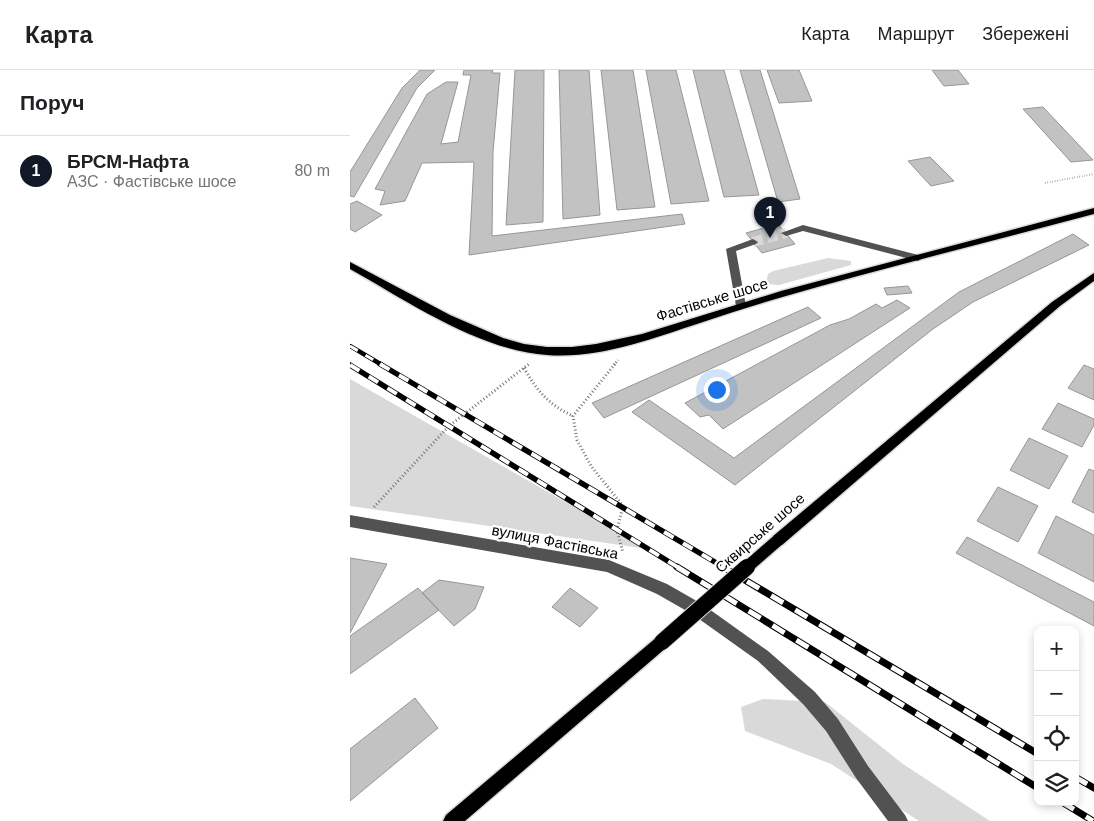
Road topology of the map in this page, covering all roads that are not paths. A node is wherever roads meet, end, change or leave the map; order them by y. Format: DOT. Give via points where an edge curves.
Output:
graph roads {
  1 [pos="1094,211"];
  2 [pos="786,233"];
  3 [pos="753,242"];
  4 [pos="918,258"];
  5 [pos="350,264"];
  6 [pos="1094,276"];
  7 [pos="741,306"];
  8 [pos="355,522"];
  9 [pos="452,821"];
  10 [pos="899,821"];
  1 -- 4 [label="main road, Фастівське шосе"];
  2 -- 4 [label="lane" via="803,228"];
  3 -- 7 [label="lane" via="731,248"];
  4 -- 7 [label="main road, Фастівське шосе"];
  5 -- 7 [label="main road, Фастівське шосе" via="474,330 506,343 545,351 573,351 634,339"];
  6 -- 9 [label="main road, Сквирське шосе, bridge" via="1056,304"];
  8 -- 10 [label="lane, вулиця Фастівська" via="609,566 697,609 763,656 809,698 832,725"];
}
